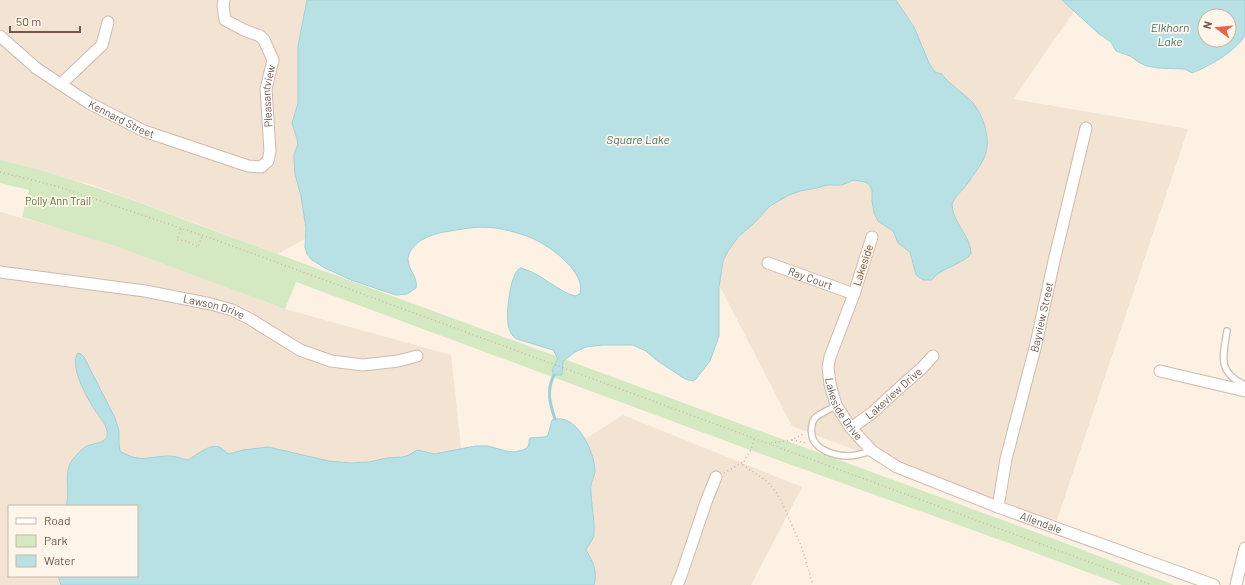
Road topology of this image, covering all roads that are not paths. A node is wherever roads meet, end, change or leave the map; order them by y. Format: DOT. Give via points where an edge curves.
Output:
graph roads {
  1 [pos="224,0"];
  2 [pos="108,22"];
  3 [pos="0,36"];
  4 [pos="61,84"];
  5 [pos="1086,128"];
  6 [pos="261,167"];
  7 [pos="872,237"];
  8 [pos="768,263"];
  9 [pos="0,272"];
  10 [pos="854,294"];
  11 [pos="1227,331"];
  12 [pos="417,356"];
  13 [pos="933,356"];
  14 [pos="1160,371"];
  15 [pos="1245,385"];
  16 [pos="1245,391"];
  17 [pos="836,405"];
  18 [pos="851,428"];
  19 [pos="872,451"];
  20 [pos="716,477"];
  21 [pos="998,507"];
  22 [pos="1245,548"];
  23 [pos="677,585"];
  24 [pos="1214,585"];
  25 [pos="1236,585"];
  1 -- 6 [label="street, Pleasantview" via="225,20 260,36 273,60 266,89 270,151 268,161"];
  2 -- 4 [label="street" via="102,45"];
  3 -- 4 [label="street, Kennard Street" via="36,68"];
  4 -- 6 [label="street, Kennard Street" via="89,103 144,131 248,166"];
  5 -- 21 [label="street, Bayview Street" via="1036,344 1006,459"];
  7 -- 10 [label="street, Lakeside"];
  8 -- 10 [label="street, Ray Court"];
  9 -- 12 [label="street, Lawson Drive" via="145,291 211,304 232,310 300,350 331,361 363,365"];
  10 -- 17 [label="street, Lakeside Drive" via="833,347 828,367"];
  11 -- 15 [label="lane" via="1223,364 1228,375"];
  13 -- 18 [label="street, Lakeview Drive" via="872,413"];
  14 -- 16 [label="street"];
  17 -- 18 [label="street, Lakeside Drive"];
  17 -- 19 [label="lane" via="817,416 812,424 815,444 828,452 847,456"];
  18 -- 19 [label="street, Lakeside Drive"];
  19 -- 21 [label="street, Allendale" via="897,467"];
  20 -- 23 [label="street"];
  21 -- 24 [label="street, Allendale"];
  22 -- 25 [label="street"];
}
